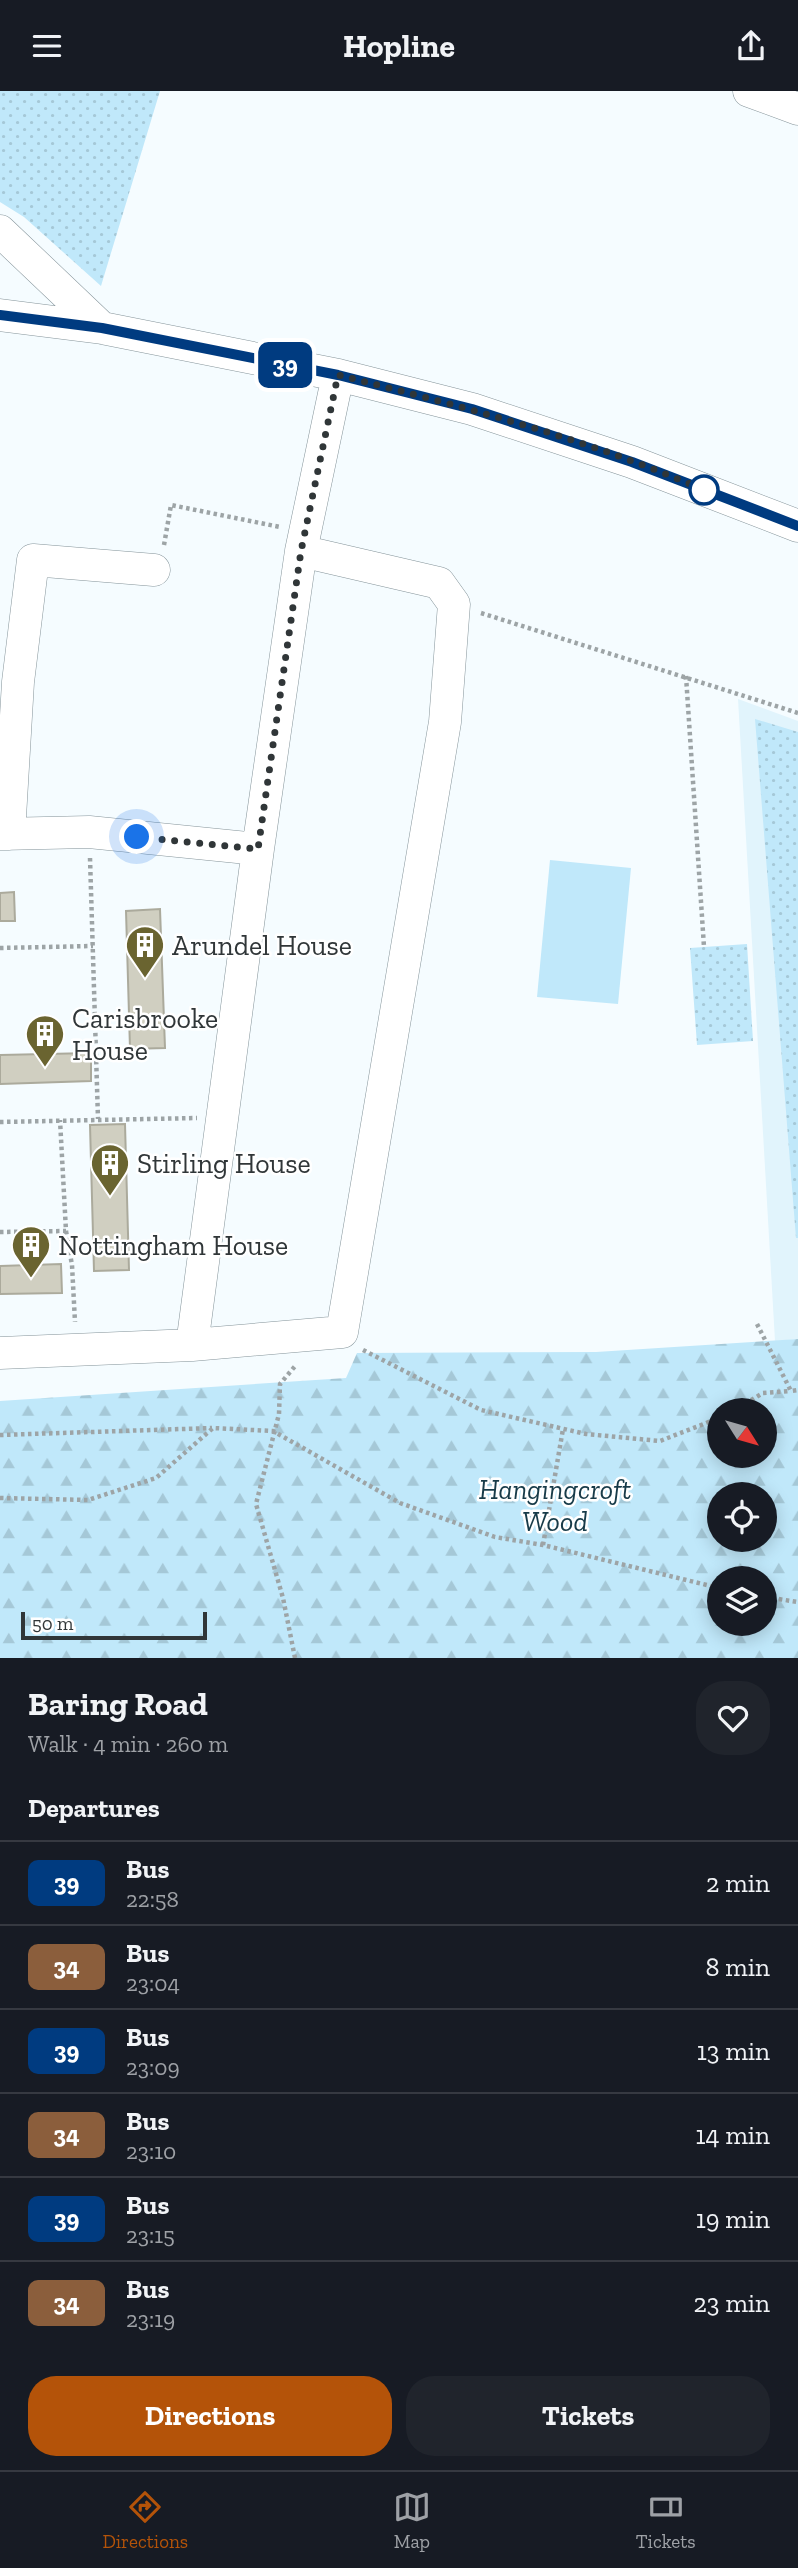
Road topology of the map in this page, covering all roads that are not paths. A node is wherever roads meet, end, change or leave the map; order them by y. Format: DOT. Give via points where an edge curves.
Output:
graph roads {
  1 [pos="749,91"];
  2 [pos="798,110"];
  3 [pos="0,231"];
  4 [pos="0,315"];
  5 [pos="102,328"];
  6 [pos="338,375"];
  7 [pos="798,526"];
  8 [pos="303,541"];
  9 [pos="154,570"];
  10 [pos="13,617"];
  11 [pos="9,681"];
  12 [pos="4,834"];
  13 [pos="258,849"];
  14 [pos="192,1345"];
  15 [pos="0,1353"];
  1 -- 2 [label="street"];
  3 -- 5 [label="street"];
  4 -- 5 [label="street"];
  5 -- 6 [label="street"];
  6 -- 7 [label="street" via="509,421"];
  6 -- 8 [label="street"];
  8 -- 13 [label="street"];
  8 -- 14 [label="street" via="439,583 454,604 445,722 348,1332"];
  9 -- 10 [label="street" via="33,560"];
  10 -- 11 [label="street"];
  11 -- 12 [label="street"];
  12 -- 13 [label="street" via="89,832"];
  13 -- 14 [label="street"];
  14 -- 15 [label="street"];
}
